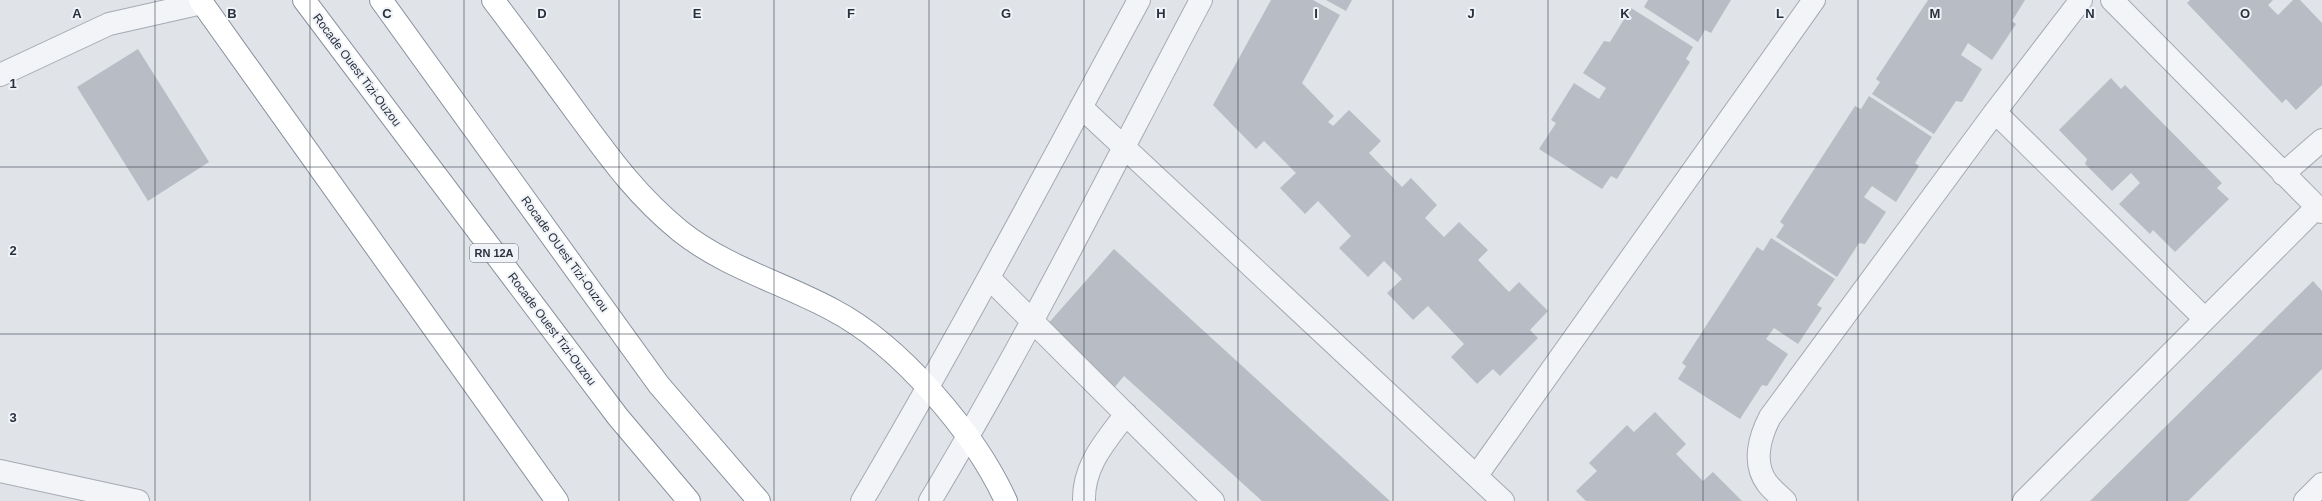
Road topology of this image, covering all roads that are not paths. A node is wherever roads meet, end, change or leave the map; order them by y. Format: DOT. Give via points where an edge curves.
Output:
graph roads {
  1 [pos="304,0"];
  2 [pos="381,0"];
  3 [pos="493,0"];
  4 [pos="1139,0"];
  5 [pos="1201,0"];
  6 [pos="1814,0"];
  7 [pos="2081,0"];
  8 [pos="2112,0"];
  9 [pos="201,1"];
  10 [pos="0,74"];
  11 [pos="1081,107"];
  12 [pos="1995,112"];
  13 [pos="2322,140"];
  14 [pos="1123,147"];
  15 [pos="2283,174"];
  16 [pos="2320,210"];
  17 [pos="990,278"];
  18 [pos="2205,319"];
  19 [pos="1032,320"];
  20 [pos="928,389"];
  21 [pos="1126,414"];
  22 [pos="969,437"];
  23 [pos="0,471"];
  24 [pos="1477,475"];
  25 [pos="2322,484"];
  26 [pos="138,501"];
  27 [pos="557,501"];
  28 [pos="690,501"];
  29 [pos="759,501"];
  30 [pos="862,501"];
  31 [pos="930,501"];
  32 [pos="1006,501"];
  33 [pos="1084,501"];
  34 [pos="1213,501"];
  35 [pos="1503,501"];
  36 [pos="1785,501"];
  37 [pos="2024,501"];
  38 [pos="2305,501"];
  1 -- 28 [label="highway, Rocade Ouest Tizi-Ouzou / RN 12A" via="618,417"];
  2 -- 29 [label="highway, Rocade OUest Tizi-Ouzou" via="659,385"];
  3 -- 20 [label="highway" via="627,180 654,208 682,232 708,249 858,323 880,340"];
  4 -- 11 [label="street"];
  5 -- 14 [label="street"];
  6 -- 24 [label="street"];
  7 -- 12 [label="street"];
  8 -- 15 [label="street"];
  9 -- 10 [label="street" via="108,24"];
  9 -- 27 [label="highway"];
  11 -- 14 [label="street"];
  11 -- 17 [label="street"];
  12 -- 18 [label="street"];
  12 -- 36 [label="street" via="1770,417 1762,432 1758,448 1760,466 1766,482"];
  13 -- 15 [label="street"];
  14 -- 19 [label="street"];
  14 -- 24 [label="street"];
  15 -- 16 [label="street"];
  16 -- 18 [label="street"];
  17 -- 19 [label="street"];
  17 -- 20 [label="street"];
  18 -- 37 [label="street"];
  19 -- 21 [label="street"];
  19 -- 22 [label="street"];
  20 -- 22 [label="highway"];
  20 -- 30 [label="street"];
  21 -- 33 [label="street" via="1091,464"];
  21 -- 34 [label="street"];
  22 -- 31 [label="street"];
  22 -- 32 [label="highway"];
  23 -- 26 [label="street"];
  24 -- 35 [label="street"];
  25 -- 38 [label="street"];
}
